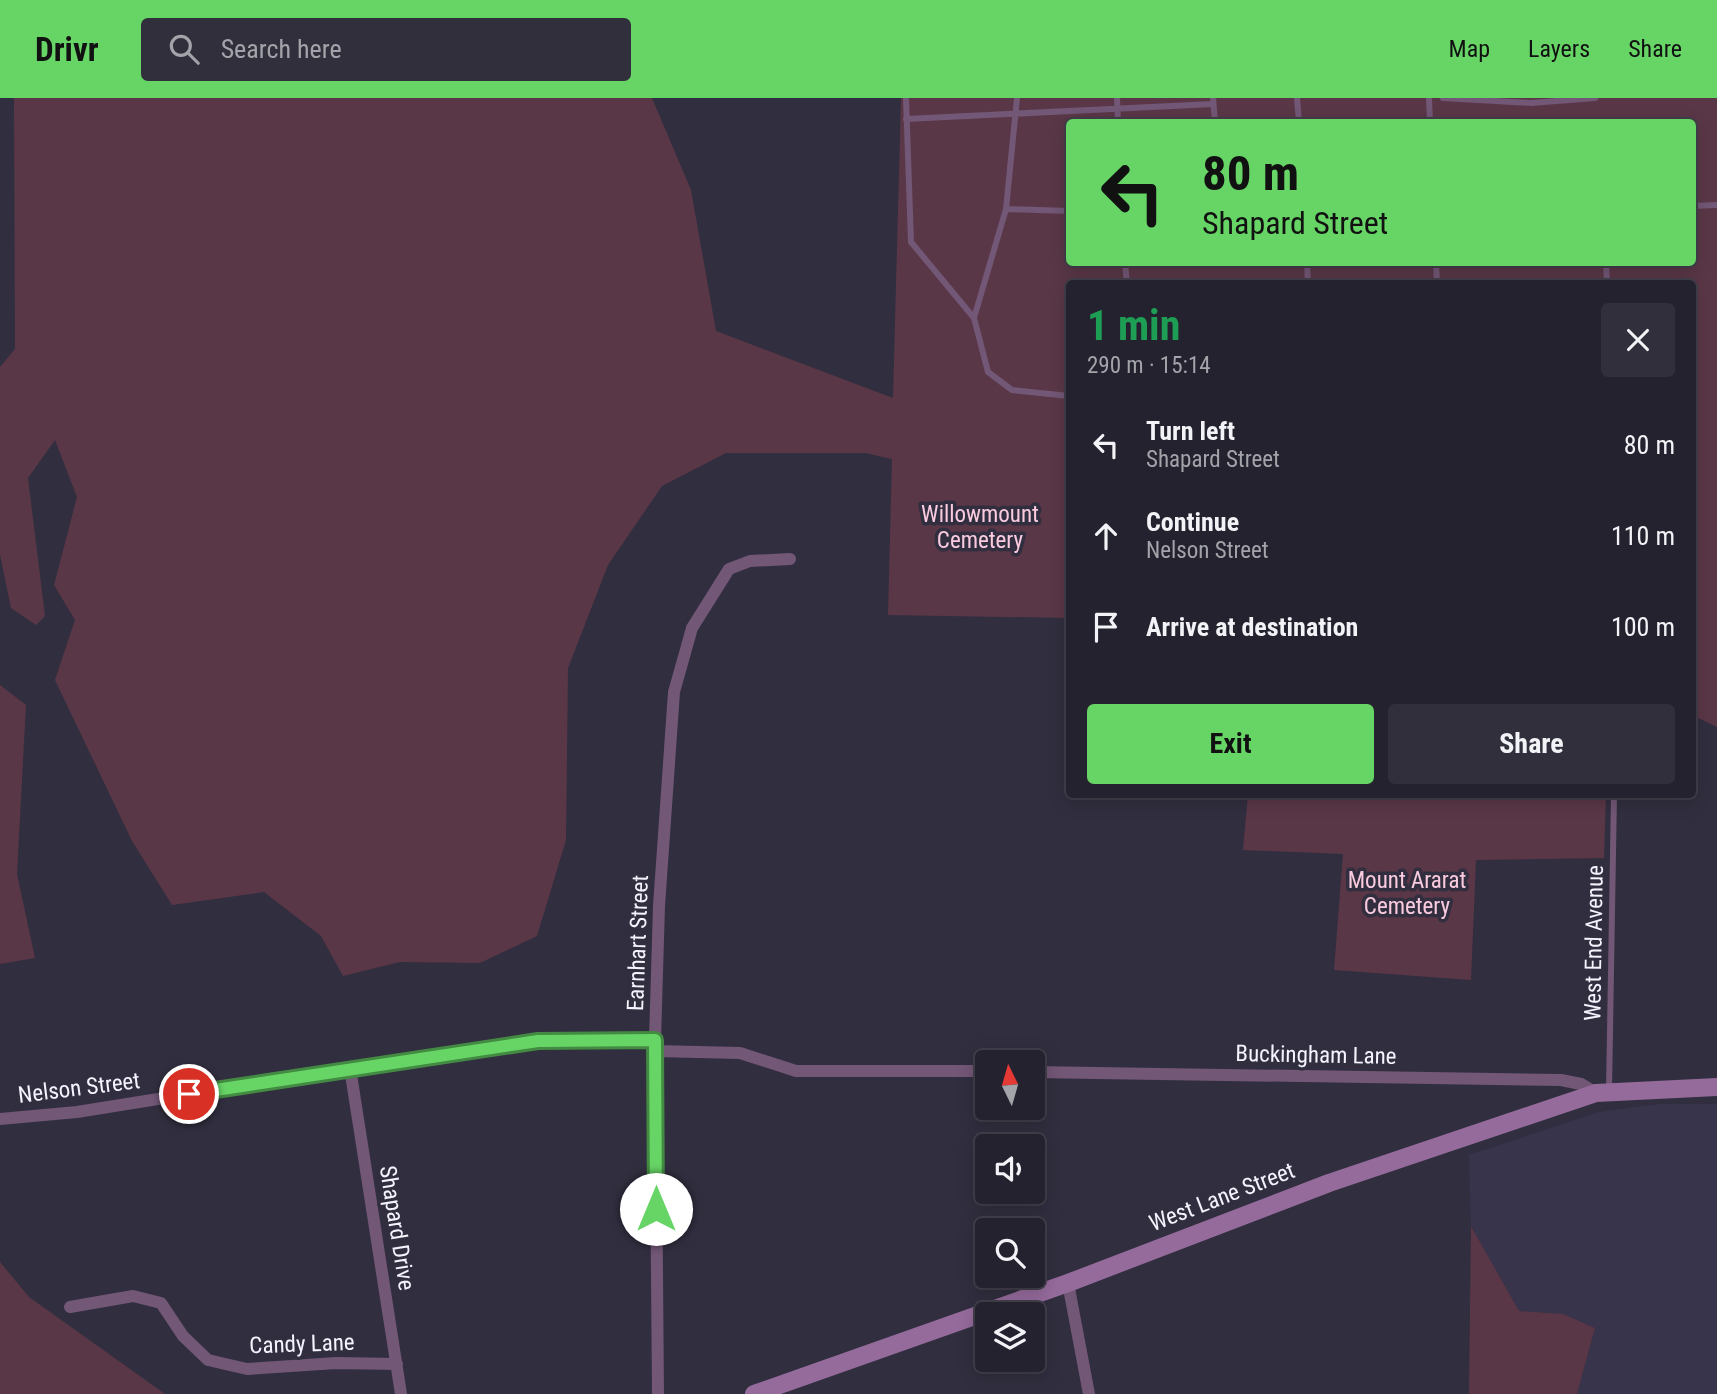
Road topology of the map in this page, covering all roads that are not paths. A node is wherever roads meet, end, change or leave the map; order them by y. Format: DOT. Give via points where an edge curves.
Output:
graph roads {
  1 [pos="906,98"];
  2 [pos="1017,98"];
  3 [pos="1117,98"];
  4 [pos="1297,98"];
  5 [pos="1429,98"];
  6 [pos="1443,98"];
  7 [pos="1595,98"];
  8 [pos="1531,100"];
  9 [pos="1213,101"];
  10 [pos="1118,111"];
  11 [pos="1017,115"];
  12 [pos="906,119"];
  13 [pos="1118,119"];
  14 [pos="1215,119"];
  15 [pos="1299,119"];
  16 [pos="1430,119"];
  17 [pos="1717,205"];
  18 [pos="1696,206"];
  19 [pos="1006,209"];
  20 [pos="1066,211"];
  21 [pos="974,318"];
  22 [pos="1066,396"];
  23 [pos="790,559"];
  24 [pos="1614,798"];
  25 [pos="655,1046"];
  26 [pos="350,1068"];
  27 [pos="975,1071"];
  28 [pos="1045,1072"];
  29 [pos="1717,1087"];
  30 [pos="1603,1093"];
  31 [pos="0,1119"];
  32 [pos="1068,1283"];
  33 [pos="70,1307"];
  34 [pos="397,1364"];
  35 [pos="787,1389"];
  36 [pos="401,1394"];
  37 [pos="658,1394"];
  38 [pos="754,1394"];
  39 [pos="1089,1394"];
  1 -- 12 [label="lane"];
  2 -- 11 [label="lane"];
  3 -- 10 [label="lane"];
  4 -- 15 [label="lane"];
  5 -- 16 [label="lane"];
  6 -- 8 [label="lane"];
  7 -- 8 [label="lane"];
  9 -- 10 [label="lane"];
  9 -- 14 [label="lane"];
  10 -- 11 [label="lane"];
  10 -- 13 [label="lane"];
  11 -- 12 [label="lane"];
  11 -- 19 [label="lane"];
  12 -- 21 [label="lane" via="911,242"];
  17 -- 18 [label="lane"];
  19 -- 20 [label="lane"];
  19 -- 21 [label="lane"];
  21 -- 22 [label="lane" via="988,372 1012,390"];
  23 -- 25 [label="street, Earnhart Street" via="750,561 729,569 692,628 674,692 659,906"];
  24 -- 30 [label="lane, West End Avenue"];
  25 -- 26 [label="street, Nelson Street" via="538,1041"];
  25 -- 27 [label="street" via="740,1053 796,1071"];
  25 -- 37 [label="street, Earnhart Street"];
  26 -- 31 [label="street, Nelson Street" via="77,1112"];
  26 -- 34 [label="street, Shapard Drive"];
  28 -- 30 [label="street, Buckingham Lane" via="1562,1080"];
  29 -- 30 [label="street, West Lane Street"];
  30 -- 32 [label="street, West Lane Street" via="1329,1183"];
  32 -- 35 [label="street, West Lane Street"];
  32 -- 39 [label="street"];
  33 -- 34 [label="street, Candy Lane" via="133,1296 161,1304 183,1336 208,1360 247,1369"];
  34 -- 36 [label="street, Shapard Drive"];
  35 -- 38 [label="street, West Lane Street"];
}
